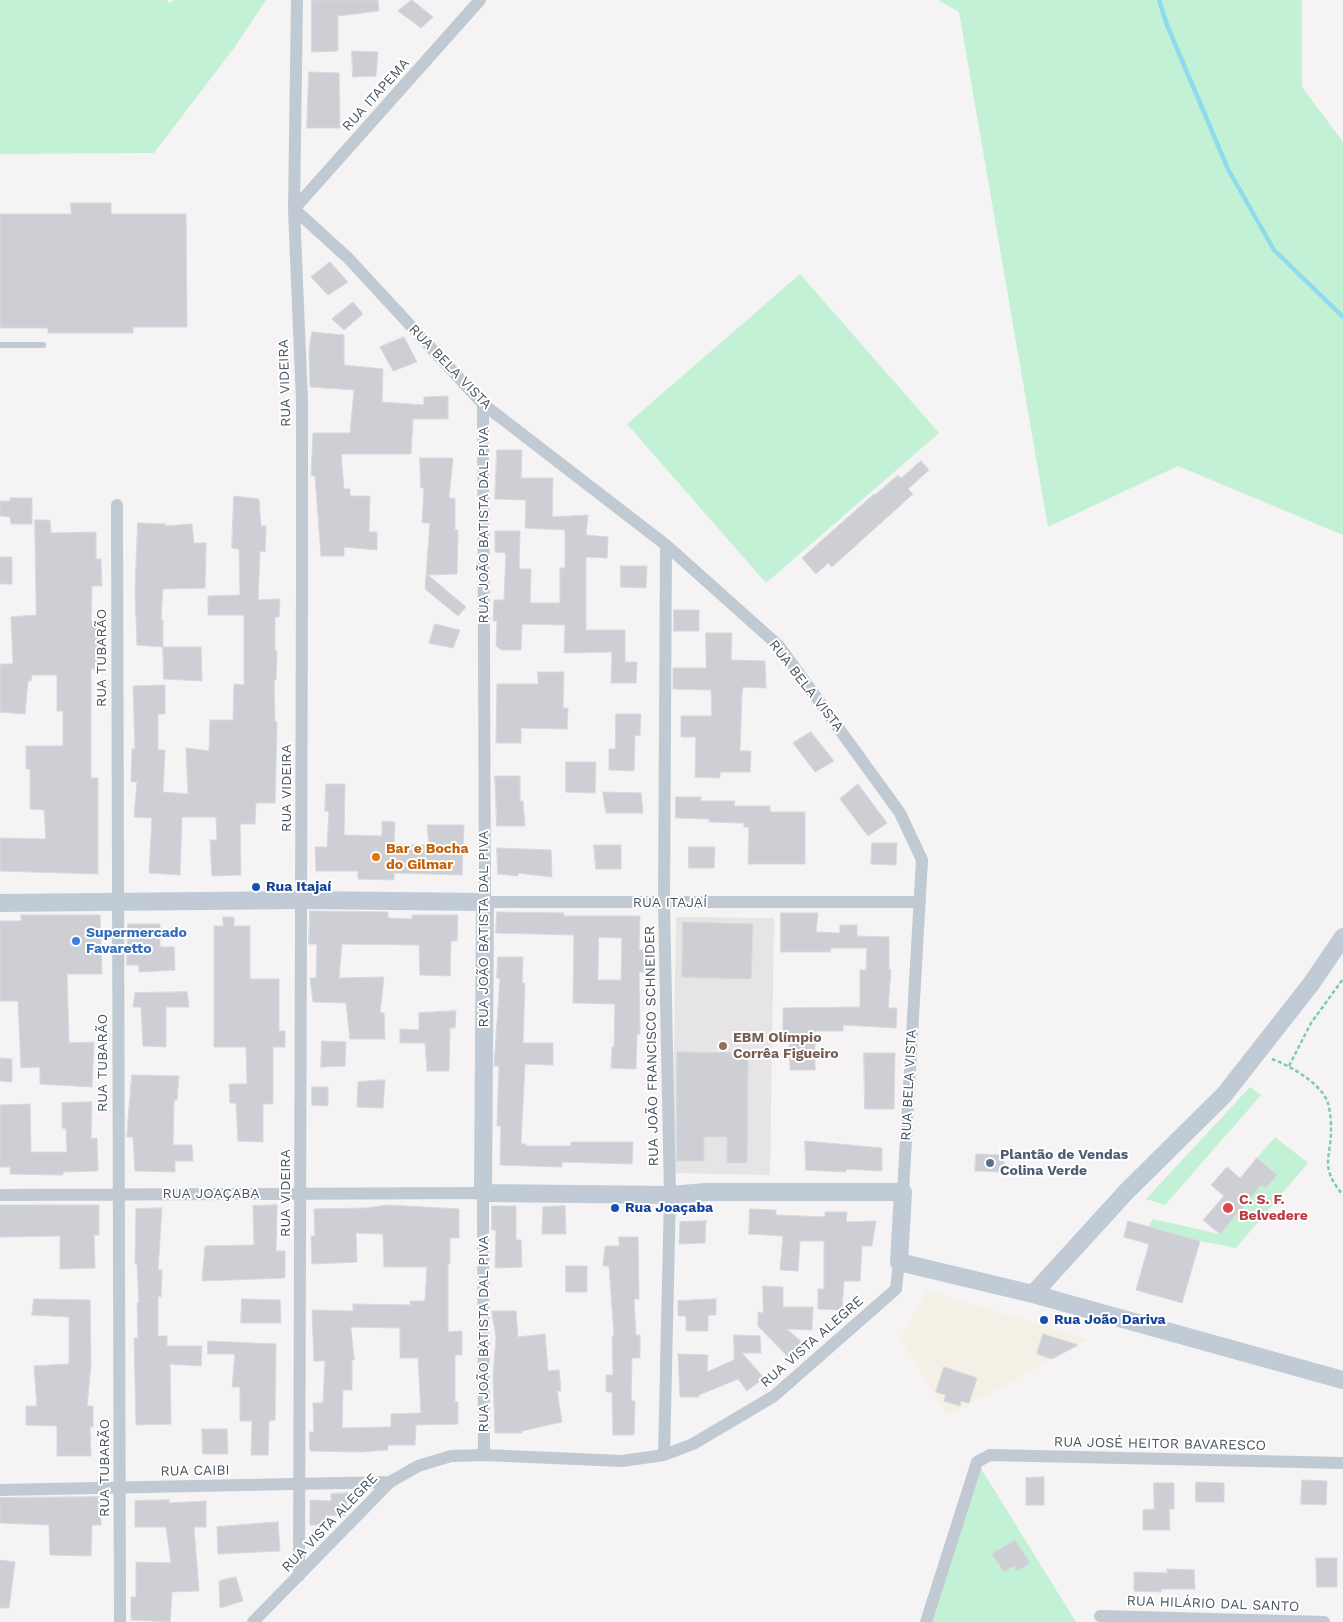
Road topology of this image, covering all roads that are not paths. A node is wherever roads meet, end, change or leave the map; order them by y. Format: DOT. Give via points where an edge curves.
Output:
graph roads {
  1 [pos="297,0"];
  2 [pos="480,0"];
  3 [pos="294,209"];
  4 [pos="0,345"];
  5 [pos="43,345"];
  6 [pos="483,404"];
  7 [pos="117,505"];
  8 [pos="666,545"];
  9 [pos="302,900"];
  10 [pos="0,902"];
  11 [pos="118,902"];
  12 [pos="485,902"];
  13 [pos="920,902"];
  14 [pos="664,903"];
  15 [pos="1343,937"];
  16 [pos="903,1192"];
  17 [pos="484,1193"];
  18 [pos="301,1194"];
  19 [pos="0,1195"];
  20 [pos="119,1195"];
  21 [pos="670,1195"];
  22 [pos="899,1262"];
  23 [pos="1033,1294"];
  24 [pos="1343,1380"];
  25 [pos="484,1455"];
  26 [pos="664,1455"];
  27 [pos="1343,1463"];
  28 [pos="390,1482"];
  29 [pos="300,1484"];
  30 [pos="120,1488"];
  31 [pos="0,1490"];
  32 [pos="300,1576"];
  33 [pos="1100,1616"];
  34 [pos="120,1622"];
  35 [pos="253,1622"];
  36 [pos="926,1622"];
  37 [pos="1324,1622"];
  1 -- 3 [label="street, RUA VIDEIRA"];
  2 -- 3 [label="street, RUA ITAPEMA"];
  3 -- 6 [label="street, RUA BELA VISTA" via="348,258"];
  3 -- 9 [label="street, RUA VIDEIRA" via="302,402"];
  4 -- 5 [label="lane"];
  6 -- 8 [label="street, RUA BELA VISTA"];
  6 -- 12 [label="street, RUA JOÃO BATISTA DAL PIVA"];
  7 -- 11 [label="street, RUA TUBARÃO"];
  8 -- 13 [label="street, RUA BELA VISTA" via="779,646 854,748 900,813 922,860"];
  8 -- 14 [label="street, RUA JOÃO FRANCISCO SCHNEIDER"];
  9 -- 11 [label="street, RUA ITAJAÍ"];
  9 -- 12 [label="street, RUA ITAJAÍ"];
  9 -- 18 [label="street, RUA VIDEIRA"];
  10 -- 11 [label="street, RUA ITAJAÍ"];
  11 -- 20 [label="street, RUA TUBARÃO"];
  12 -- 14 [label="street, RUA ITAJAÍ"];
  12 -- 17 [label="street, RUA JOÃO BATISTA DAL PIVA"];
  13 -- 14 [label="street, RUA ITAJAÍ"];
  13 -- 16 [label="street, RUA BELA VISTA"];
  14 -- 21 [label="street, RUA JOÃO FRANCISCO SCHNEIDER"];
  15 -- 23 [label="street" via="1311,984 1224,1095 1126,1192"];
  16 -- 21 [label="street, RUA JOAÇABA" via="706,1192"];
  16 -- 22 [label="street, RUA BELA VISTA"];
  17 -- 18 [label="street, RUA JOAÇABA"];
  17 -- 21 [label="street, RUA JOAÇABA"];
  17 -- 25 [label="street, RUA JOÃO BATISTA DAL PIVA"];
  18 -- 20 [label="street, RUA JOAÇABA"];
  18 -- 29 [label="street, RUA VIDEIRA"];
  19 -- 20 [label="street, RUA JOAÇABA"];
  20 -- 30 [label="street, RUA TUBARÃO"];
  21 -- 26 [label="street, RUA JOÃO FRANCISCO SCHNEIDER"];
  22 -- 23 [label="street"];
  22 -- 26 [label="street, RUA VISTA ALEGRE" via="896,1289 774,1396 693,1444"];
  23 -- 24 [label="street"];
  25 -- 26 [label="street, RUA VISTA ALEGRE" via="622,1461"];
  25 -- 28 [label="street, RUA VISTA ALEGRE" via="451,1456 418,1466"];
  27 -- 36 [label="street, RUA JOSÉ HEITOR BAVARESCO" via="990,1455 977,1462"];
  28 -- 29 [label="street, RUA CAIBI"];
  28 -- 32 [label="street, RUA VISTA ALEGRE"];
  29 -- 30 [label="street, RUA CAIBI"];
  29 -- 32 [label="street, RUA VIDEIRA"];
  30 -- 31 [label="street, RUA CAIBI"];
  30 -- 34 [label="street, RUA TUBARÃO"];
  32 -- 35 [label="street, RUA VISTA ALEGRE"];
  33 -- 37 [label="street, RUA HILÁRIO DAL SANTO"];
}
